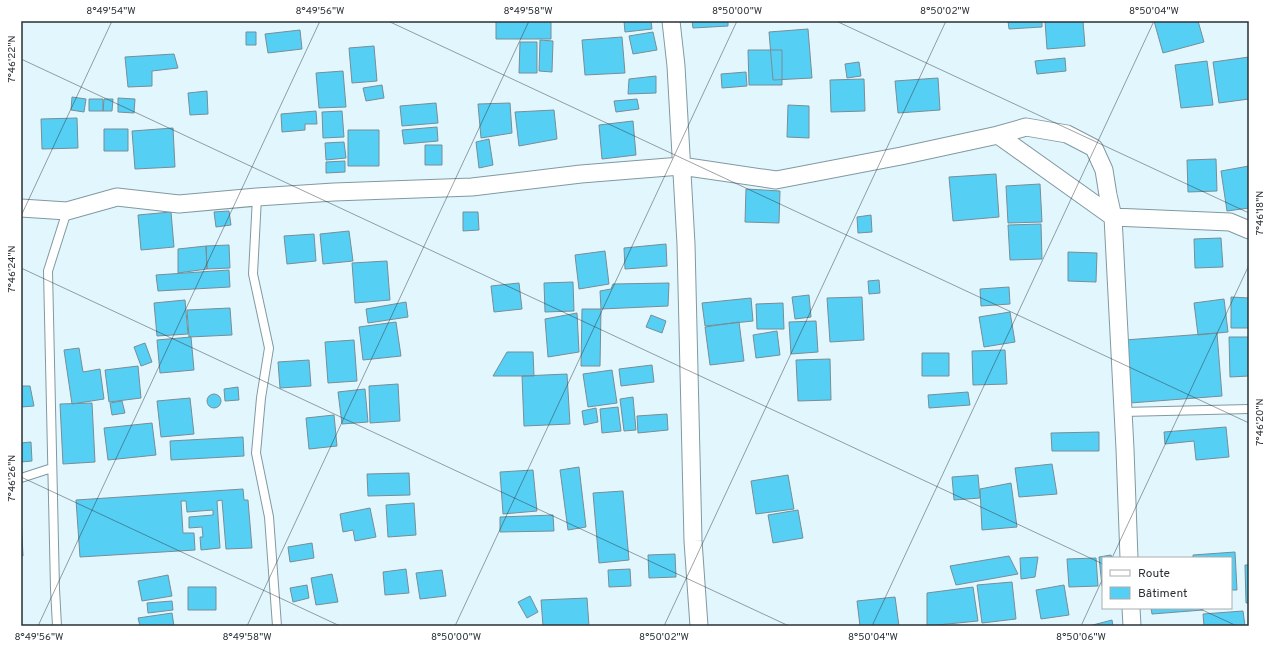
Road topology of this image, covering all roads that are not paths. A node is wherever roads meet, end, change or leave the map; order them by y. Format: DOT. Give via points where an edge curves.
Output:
graph roads {
  1 [pos="671,21"];
  2 [pos="998,136"];
  3 [pos="681,166"];
  4 [pos="257,197"];
  5 [pos="21,208"];
  6 [pos="67,211"];
  7 [pos="1113,218"];
  8 [pos="1249,230"];
  9 [pos="1249,409"];
  10 [pos="1123,412"];
  11 [pos="52,468"];
  12 [pos="21,478"];
  13 [pos="1129,557"];
  14 [pos="1131,609"];
  15 [pos="57,626"];
  16 [pos="277,626"];
  17 [pos="699,626"];
  18 [pos="1132,626"];
  1 -- 3 [label="street"];
  2 -- 3 [label="street" via="776,180"];
  2 -- 7 [label="street"];
  2 -- 7 [label="street" via="1026,127 1067,134 1094,148 1104,170"];
  3 -- 4 [label="street" via="581,174 472,187"];
  3 -- 17 [label="street" via="686,244 693,541"];
  4 -- 6 [label="street" via="180,204 117,197"];
  4 -- 16 [label="lane" via="253,274 269,348 260,398 256,453 268,517"];
  5 -- 6 [label="street"];
  6 -- 11 [label="lane" via="48,270"];
  7 -- 8 [label="street" via="1230,222"];
  7 -- 10 [label="street"];
  9 -- 10 [label="lane"];
  10 -- 13 [label="street"];
  11 -- 12 [label="lane"];
  11 -- 15 [label="lane"];
  14 -- 18 [label="street"];
}
